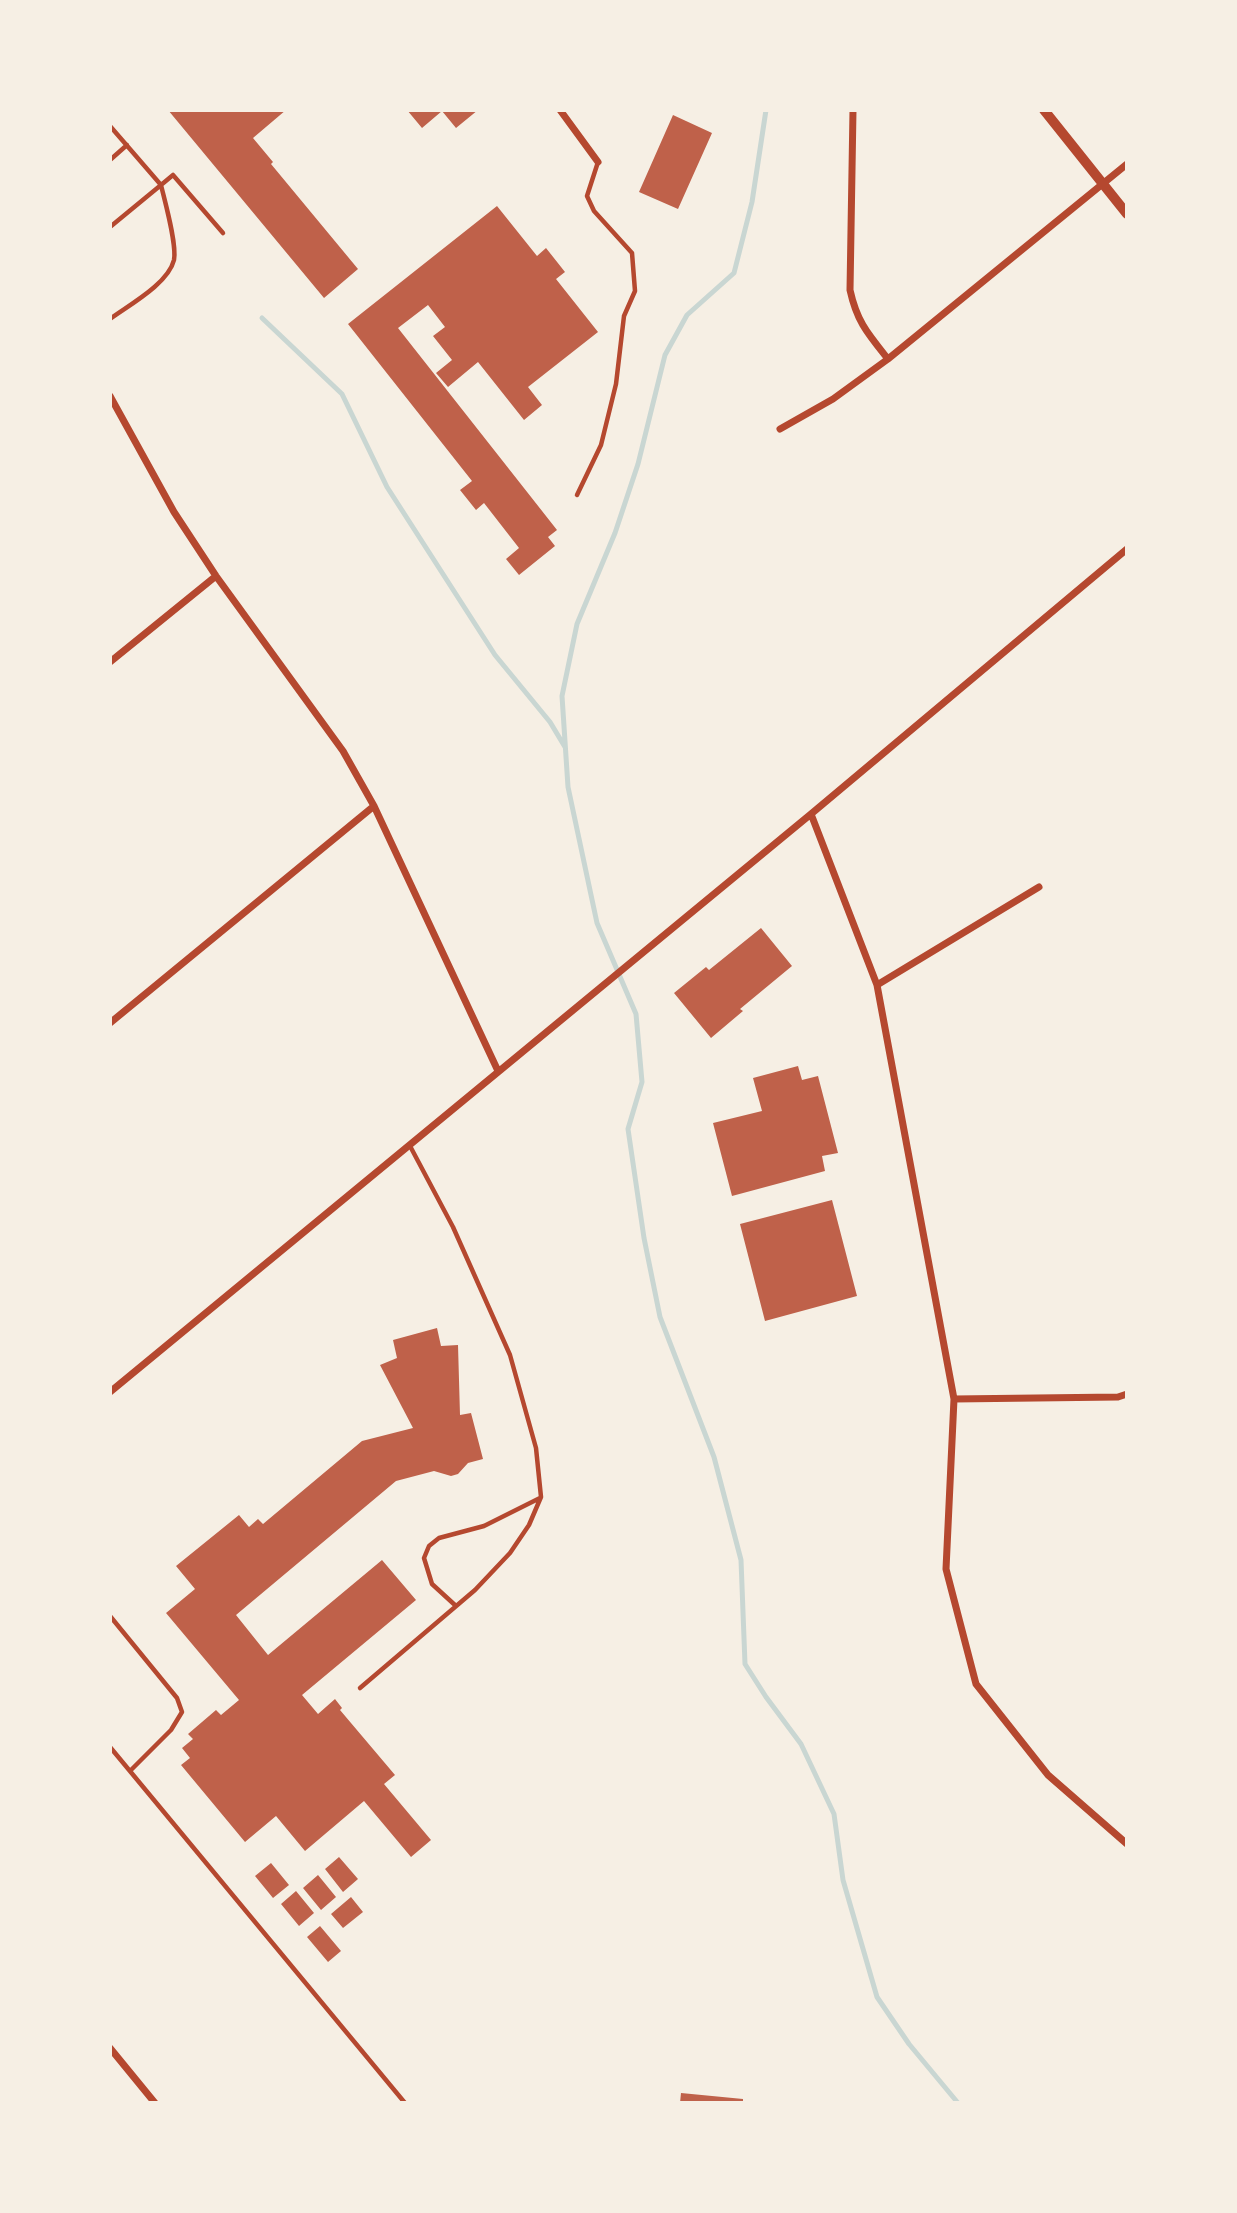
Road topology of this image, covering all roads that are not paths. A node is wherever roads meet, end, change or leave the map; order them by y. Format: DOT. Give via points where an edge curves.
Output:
graph roads {
  1 [pos="560,110"];
  2 [pos="853,110"];
  3 [pos="1044,110"];
  4 [pos="110,125"];
  5 [pos="127,145"];
  6 [pos="110,160"];
  7 [pos="598,162"];
  8 [pos="1127,164"];
  9 [pos="1102,184"];
  10 [pos="161,185"];
  11 [pos="1127,214"];
  12 [pos="110,227"];
  13 [pos="223,233"];
  14 [pos="110,319"];
  15 [pos="888,359"];
  16 [pos="110,396"];
  17 [pos="780,429"];
  18 [pos="576,495"];
  19 [pos="1127,550"];
  20 [pos="216,576"];
  21 [pos="110,662"];
  22 [pos="374,806"];
  23 [pos="811,814"];
  24 [pos="1039,887"];
  25 [pos="877,985"];
  26 [pos="110,1023"];
  27 [pos="498,1072"];
  28 [pos="409,1145"];
  29 [pos="110,1392"];
  30 [pos="1127,1394"];
  31 [pos="954,1399"];
  32 [pos="541,1497"];
  33 [pos="456,1606"];
  34 [pos="110,1616"];
  35 [pos="360,1688"];
  36 [pos="110,1747"];
  37 [pos="130,1771"];
  38 [pos="1127,1844"];
  39 [pos="110,2048"];
  40 [pos="155,2103"];
  41 [pos="405,2103"];
  1 -- 7 [label="street"];
  2 -- 15 [label="street" via="850,290 855,314"];
  3 -- 9 [label="street"];
  4 -- 5 [label="lane"];
  5 -- 6 [label="lane"];
  5 -- 10 [label="lane"];
  7 -- 18 [label="lane" via="587,196 594,211 632,253 635,290 624,316 616,384 601,445"];
  8 -- 9 [label="street"];
  9 -- 11 [label="street"];
  9 -- 15 [label="street"];
  10 -- 12 [label="lane"];
  10 -- 13 [label="lane" via="173,174"];
  10 -- 14 [label="lane" via="174,260 161,282"];
  15 -- 17 [label="street"];
  16 -- 20 [label="street" via="174,512"];
  19 -- 23 [label="street"];
  20 -- 21 [label="street"];
  20 -- 22 [label="street" via="343,751"];
  22 -- 26 [label="street"];
  22 -- 27 [label="street"];
  23 -- 25 [label="street"];
  23 -- 27 [label="street"];
  24 -- 25 [label="street"];
  25 -- 31 [label="street"];
  27 -- 28 [label="street"];
  28 -- 29 [label="street"];
  28 -- 32 [label="lane" via="453,1227 510,1355 536,1448"];
  30 -- 31 [label="street"];
  31 -- 38 [label="street" via="946,1569 976,1684 1048,1775"];
  32 -- 33 [label="lane" via="530,1525 510,1553"];
  32 -- 33 [label="lane" via="484,1526 439,1538 429,1546 424,1558 432,1584"];
  33 -- 35 [label="lane"];
  34 -- 37 [label="lane" via="177,1698 182,1712 171,1730"];
  36 -- 37 [label="lane"];
  37 -- 41 [label="lane"];
  39 -- 40 [label="street"];
}
